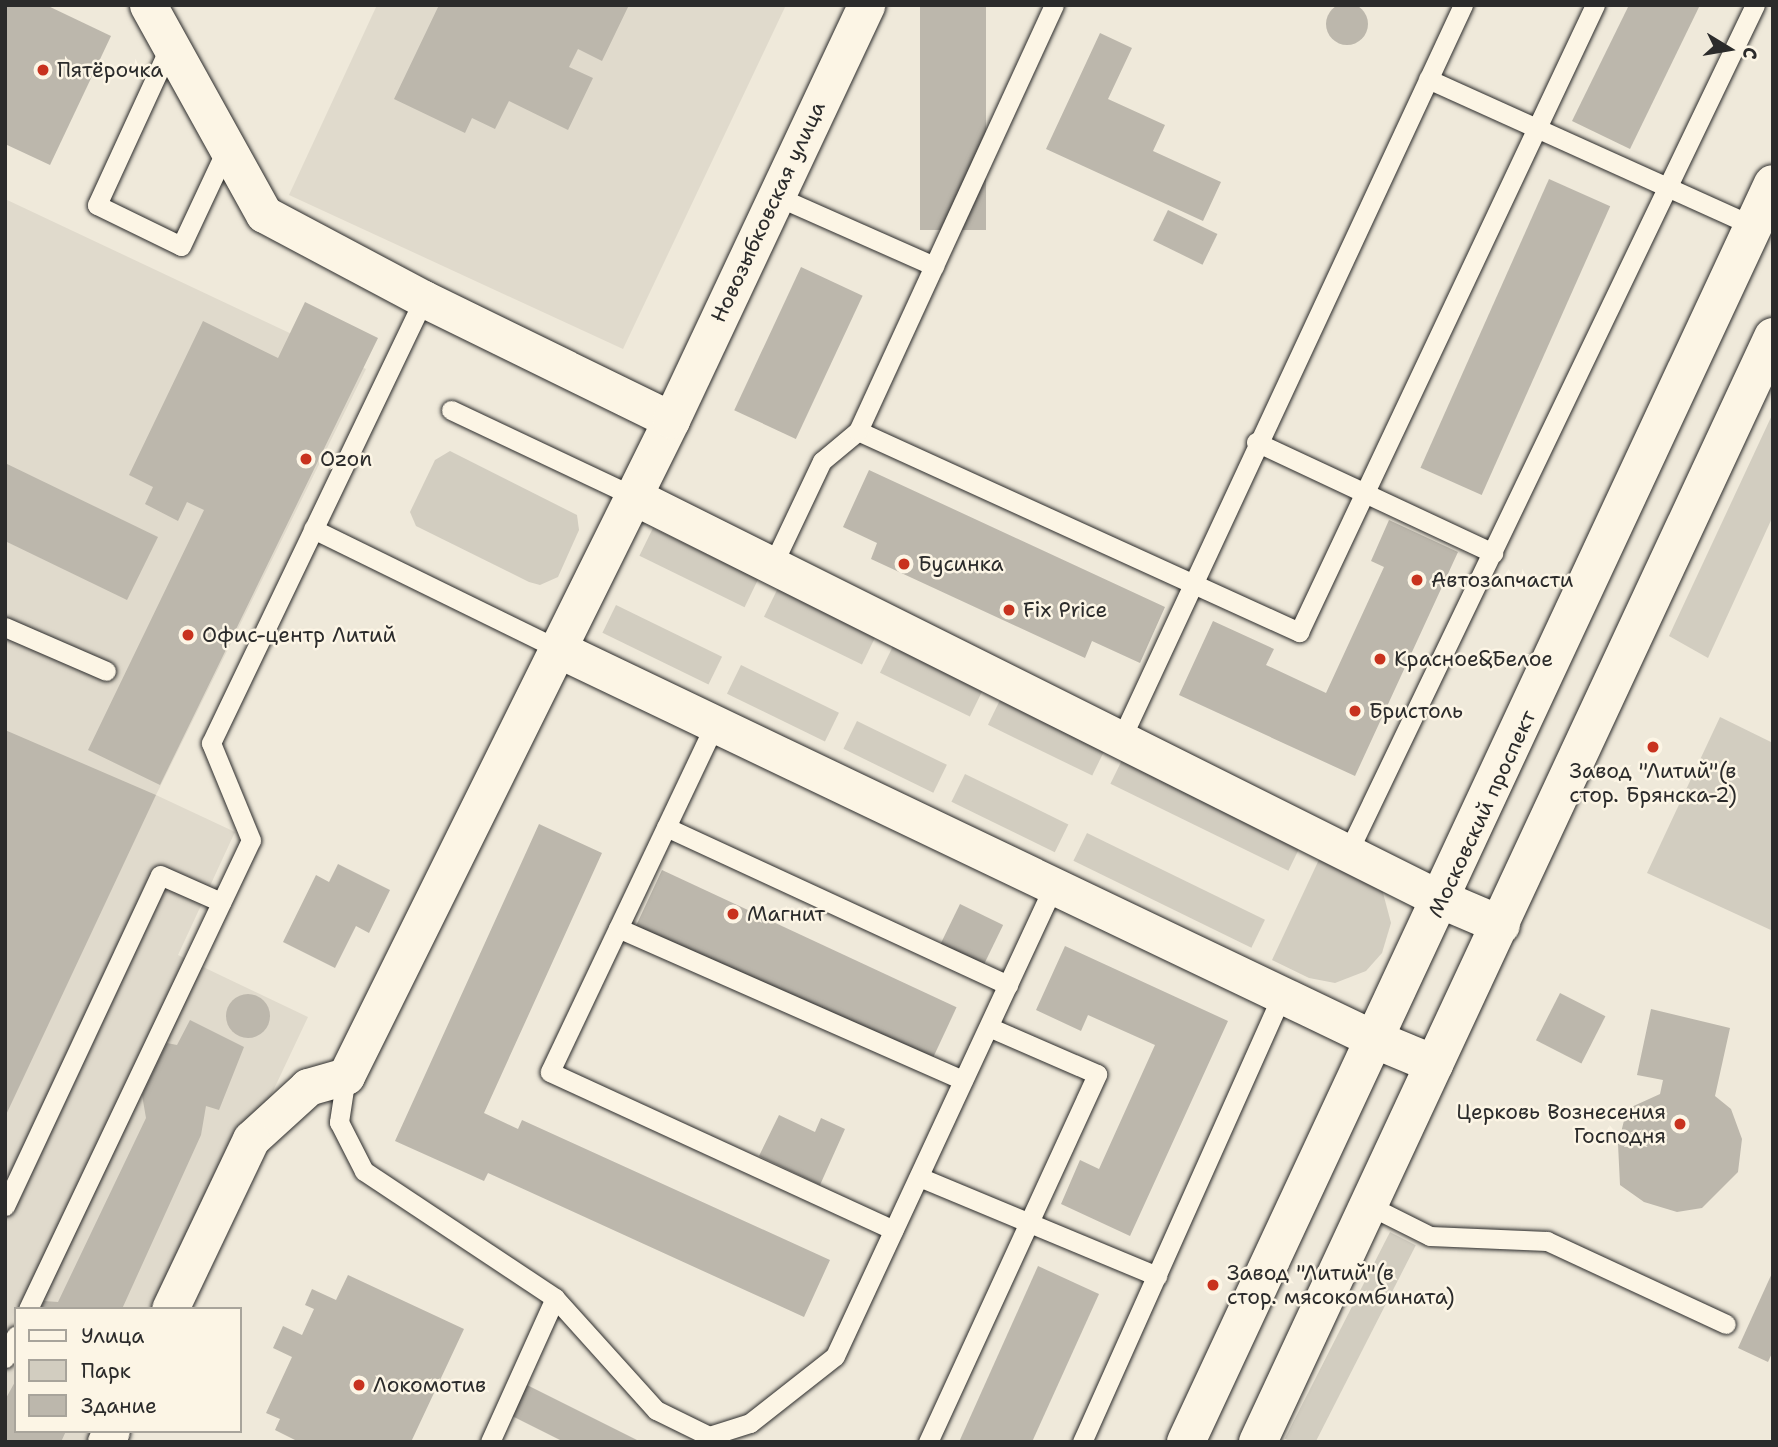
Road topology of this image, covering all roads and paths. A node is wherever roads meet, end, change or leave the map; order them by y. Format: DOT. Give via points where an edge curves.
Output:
graph roads {
  1 [pos="148,5"];
  2 [pos="866,5"];
  3 [pos="1054,5"];
  4 [pos="1463,5"];
  5 [pos="1595,5"];
  6 [pos="1755,5"];
  7 [pos="170,46"];
  8 [pos="1428,79"];
  9 [pos="1537,129"];
  10 [pos="227,148"];
  11 [pos="1773,184"];
  12 [pos="1669,188"];
  13 [pos="776,196"];
  14 [pos="1753,226"];
  15 [pos="934,266"];
  16 [pos="424,299"];
  17 [pos="1773,337"];
  18 [pos="451,410"];
  19 [pos="671,419"];
  20 [pos="858,431"];
  21 [pos="1256,442"];
  22 [pos="1366,494"];
  23 [pos="633,496"];
  24 [pos="313,529"];
  25 [pos="1493,553"];
  26 [pos="774,564"];
  27 [pos="1193,582"];
  28 [pos="5,627"];
  29 [pos="558,649"];
  30 [pos="106,671"];
  31 [pos="715,724"];
  32 [pos="1121,739"];
  33 [pos="666,827"];
  34 [pos="1349,850"];
  35 [pos="1054,885"];
  36 [pos="1442,901"];
  37 [pos="221,902"];
  38 [pos="1501,925"];
  39 [pos="618,928"];
  40 [pos="1008,985"];
  41 [pos="1283,992"];
  42 [pos="989,1027"];
  43 [pos="1376,1040"];
  44 [pos="1434,1064"];
  45 [pos="346,1076"];
  46 [pos="963,1080"];
  47 [pos="919,1177"];
  48 [pos="5,1206"];
  49 [pos="1370,1206"];
  50 [pos="1029,1223"];
  51 [pos="893,1230"];
  52 [pos="1157,1276"];
  53 [pos="555,1298"];
  54 [pos="29,1307"];
  55 [pos="171,1307"];
  56 [pos="1726,1324"];
  57 [pos="14,1339"];
  58 [pos="5,1358"];
  59 [pos="490,1442"];
  60 [pos="928,1442"];
  61 [pos="1082,1442"];
  62 [pos="1186,1442"];
  63 [pos="1258,1442"];
  1 -- 7 [label="street"];
  2 -- 13 [label="street, Новозыбковская улица"];
  3 -- 15 [label="lane"];
  4 -- 8 [label="lane"];
  5 -- 9 [label="lane"];
  6 -- 12 [label="lane"];
  7 -- 10 [label="street"];
  7 -- 10 [label="lane" via="97,205 181,246"];
  8 -- 9 [label="lane"];
  8 -- 21 [label="lane"];
  9 -- 12 [label="lane"];
  9 -- 22 [label="lane"];
  10 -- 16 [label="street" via="264,214"];
  11 -- 14 [label="main road, Московский проспект"];
  12 -- 14 [label="lane"];
  12 -- 25 [label="lane"];
  13 -- 15 [label="lane"];
  13 -- 19 [label="street, Новозыбковская улица"];
  14 -- 36 [label="main road, Московский проспект"];
  15 -- 20 [label="lane"];
  16 -- 19 [label="street"];
  16 -- 24 [label="lane"];
  17 -- 38 [label="main road"];
  18 -- 23 [label="lane"];
  19 -- 23 [label="street, Новозыбковская улица"];
  20 -- 26 [label="lane" via="822,461"];
  20 -- 27 [label="lane"];
  21 -- 22 [label="lane"];
  21 -- 27 [label="lane"];
  22 -- 25 [label="lane"];
  22 -- 27 [label="lane" via="1299,632"];
  23 -- 26 [label="street"];
  23 -- 29 [label="street, Новозыбковская улица"];
  24 -- 29 [label="lane"];
  24 -- 37 [label="lane" via="211,743 251,840"];
  25 -- 34 [label="lane"];
  26 -- 32 [label="street"];
  27 -- 32 [label="lane"];
  28 -- 30 [label="lane"];
  29 -- 31 [label="street"];
  29 -- 45 [label="street, Новозыбковская улица"];
  31 -- 33 [label="lane"];
  31 -- 35 [label="street"];
  32 -- 34 [label="street"];
  33 -- 39 [label="lane"];
  33 -- 40 [label="lane"];
  34 -- 36 [label="street"];
  35 -- 40 [label="lane"];
  35 -- 41 [label="street"];
  36 -- 38 [label="main road"];
  36 -- 43 [label="main road, Московский проспект"];
  37 -- 48 [label="lane" via="160,875"];
  37 -- 54 [label="lane"];
  38 -- 44 [label="main road"];
  39 -- 46 [label="lane"];
  39 -- 51 [label="lane" via="550,1072"];
  40 -- 42 [label="lane"];
  41 -- 43 [label="street"];
  41 -- 52 [label="lane"];
  42 -- 46 [label="lane"];
  42 -- 50 [label="lane" via="1097,1074"];
  43 -- 44 [label="main road"];
  43 -- 62 [label="main road, Московский проспект"];
  44 -- 49 [label="main road"];
  45 -- 53 [label="lane" via="340,1122 364,1171"];
  45 -- 55 [label="street" via="308,1087 251,1139"];
  46 -- 47 [label="lane"];
  47 -- 50 [label="lane"];
  47 -- 51 [label="lane"];
  49 -- 56 [label="lane" via="1430,1236 1547,1241"];
  49 -- 63 [label="main road"];
  50 -- 52 [label="lane"];
  50 -- 60 [label="lane"];
  51 -- 53 [label="lane" via="835,1356 750,1423 709,1436 656,1410"];
  52 -- 61 [label="lane"];
  53 -- 59 [label="lane"];
  57 -- 58 [label="lane"];
}
